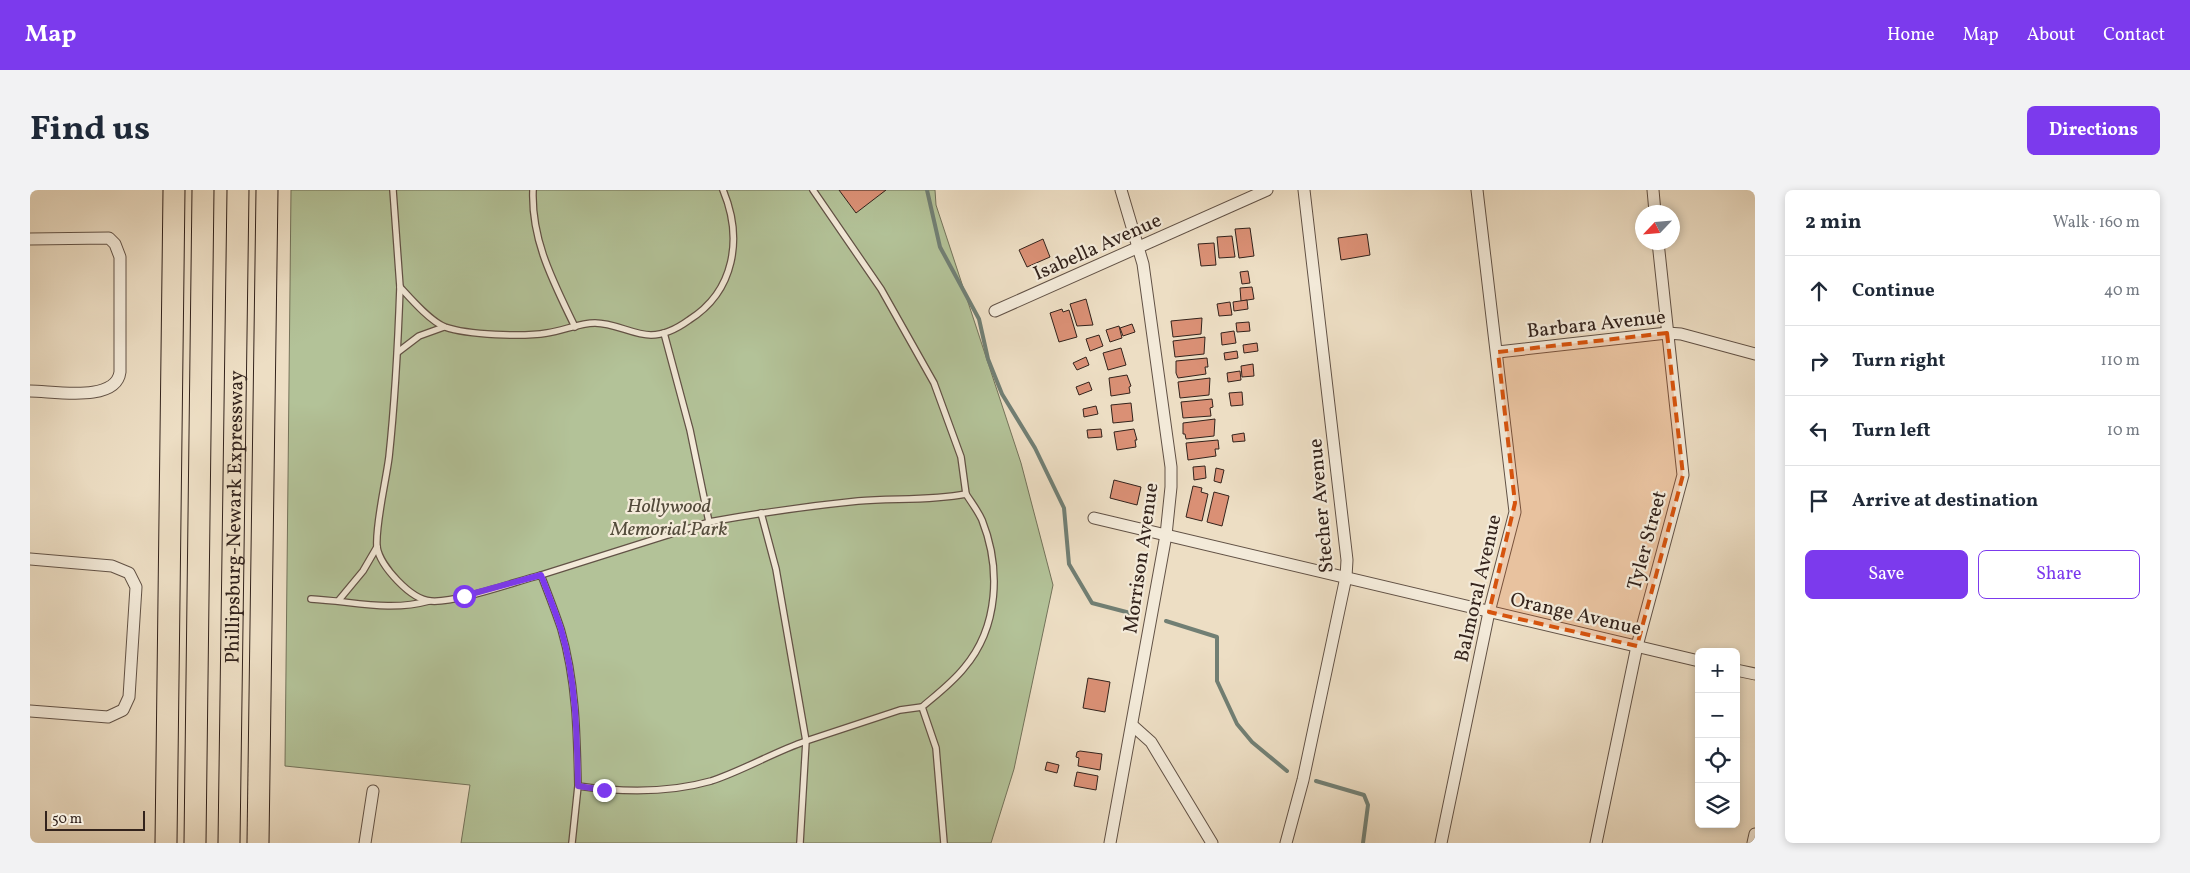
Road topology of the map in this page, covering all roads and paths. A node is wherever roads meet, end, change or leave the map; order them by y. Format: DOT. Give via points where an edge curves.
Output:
graph roads {
  1 [pos="174,190"];
  2 [pos="203,190"];
  3 [pos="238,190"];
  4 [pos="267,190"];
  5 [pos="393,190"];
  6 [pos="532,190"];
  7 [pos="723,190"];
  8 [pos="813,190"];
  9 [pos="1121,190"];
  10 [pos="1267,190"];
  11 [pos="1304,190"];
  12 [pos="1477,190"];
  13 [pos="1653,190"];
  14 [pos="1654,205"];
  15 [pos="30,239"];
  16 [pos="1138,249"];
  17 [pos="1659,250"];
  18 [pos="400,287"];
  19 [pos="996,311"];
  20 [pos="444,327"];
  21 [pos="575,327"];
  22 [pos="664,333"];
  23 [pos="1667,333"];
  24 [pos="398,352"];
  25 [pos="1498,352"];
  26 [pos="1755,354"];
  27 [pos="30,391"];
  28 [pos="966,494"];
  29 [pos="761,513"];
  30 [pos="1094,518"];
  31 [pos="709,522"];
  32 [pos="1166,535"];
  33 [pos="377,547"];
  34 [pos="30,559"];
  35 [pos="541,575"];
  36 [pos="1346,577"];
  37 [pos="311,599"];
  38 [pos="338,600"];
  39 [pos="429,601"];
  40 [pos="1489,612"];
  41 [pos="1636,646"];
  42 [pos="1695,660"];
  43 [pos="1740,671"];
  44 [pos="1755,674"];
  45 [pos="922,707"];
  46 [pos="30,711"];
  47 [pos="1132,725"];
  48 [pos="806,741"];
  49 [pos="578,786"];
  50 [pos="373,790"];
  51 [pos="1755,834"];
  52 [pos="166,843"];
  53 [pos="194,843"];
  54 [pos="229,843"];
  55 [pos="258,843"];
  56 [pos="365,843"];
  57 [pos="572,843"];
  58 [pos="800,843"];
  59 [pos="944,843"];
  60 [pos="1110,843"];
  61 [pos="1212,843"];
  62 [pos="1286,843"];
  63 [pos="1441,843"];
  64 [pos="1596,843"];
  65 [pos="1753,843"];
  1 -- 52 [label="highway"];
  2 -- 53 [label="highway, Phillipsburg-Newark Expressway"];
  3 -- 54 [label="highway, Phillipsburg-Newark Expressway"];
  4 -- 55 [label="highway, Phillipsburg-Newark Expressway"];
  5 -- 18 [label="lane"];
  6 -- 21 [label="lane" via="539,247"];
  7 -- 22 [label="lane" via="734,228 728,272 708,305 694,317"];
  8 -- 28 [label="lane" via="881,289 934,383 961,457"];
  9 -- 16 [label="street, Morrison Avenue"];
  10 -- 16 [label="street, Isabella Avenue"];
  11 -- 36 [label="street, Stecher Avenue" via="1347,560"];
  12 -- 25 [label="street, Balmoral Avenue"];
  13 -- 14 [label="street"];
  15 -- 27 [label="street" via="109,238 119,251 120,372 115,386 100,392"];
  16 -- 19 [label="street, Isabella Avenue"];
  16 -- 32 [label="street, Morrison Avenue" via="1143,264 1170,467"];
  17 -- 23 [label="street, Tyler Street"];
  18 -- 20 [label="lane"];
  18 -- 24 [label="lane"];
  20 -- 21 [label="lane" via="524,335 547,334"];
  20 -- 24 [label="lane" via="419,336"];
  21 -- 22 [label="lane" via="594,323 650,335"];
  22 -- 31 [label="lane" via="690,430"];
  23 -- 25 [label="street, Barbara Avenue"];
  23 -- 26 [label="street, Barbara Avenue"];
  23 -- 41 [label="street, Tyler Street" via="1683,475"];
  24 -- 33 [label="lane"];
  25 -- 40 [label="street, Balmoral Avenue" via="1515,512"];
  28 -- 29 [label="lane" via="947,498 860,501"];
  28 -- 45 [label="lane" via="981,518 991,554 994,585 990,618 965,668"];
  29 -- 31 [label="lane"];
  29 -- 48 [label="lane" via="776,569"];
  30 -- 32 [label="street, Orange Avenue"];
  31 -- 35 [label="lane"];
  32 -- 36 [label="street, Orange Avenue"];
  32 -- 47 [label="street, Morrison Avenue"];
  33 -- 38 [label="lane" via="363,571"];
  33 -- 39 [label="lane" via="386,569"];
  34 -- 46 [label="street" via="112,566 128,573 136,587 129,697 122,710 108,717"];
  35 -- 39 [label="lane" via="446,600"];
  35 -- 49 [label="lane" via="561,629 571,673"];
  36 -- 40 [label="street, Orange Avenue"];
  36 -- 62 [label="street, Stecher Avenue" via="1303,780"];
  37 -- 38 [label="lane"];
  38 -- 39 [label="lane" via="381,607 408,607"];
  40 -- 41 [label="street, Orange Avenue"];
  40 -- 63 [label="street, Balmoral Avenue"];
  41 -- 42 [label="street, Orange Avenue"];
  41 -- 64 [label="street, Tyler Street"];
  43 -- 44 [label="street"];
  45 -- 48 [label="lane" via="900,710"];
  45 -- 59 [label="lane" via="936,748"];
  47 -- 60 [label="street, Morrison Avenue"];
  47 -- 61 [label="street" via="1151,742"];
  48 -- 49 [label="lane" via="711,780 667,789 604,790"];
  48 -- 58 [label="lane"];
  49 -- 57 [label="lane"];
  50 -- 56 [label="street"];
  51 -- 65 [label="street"];
}
